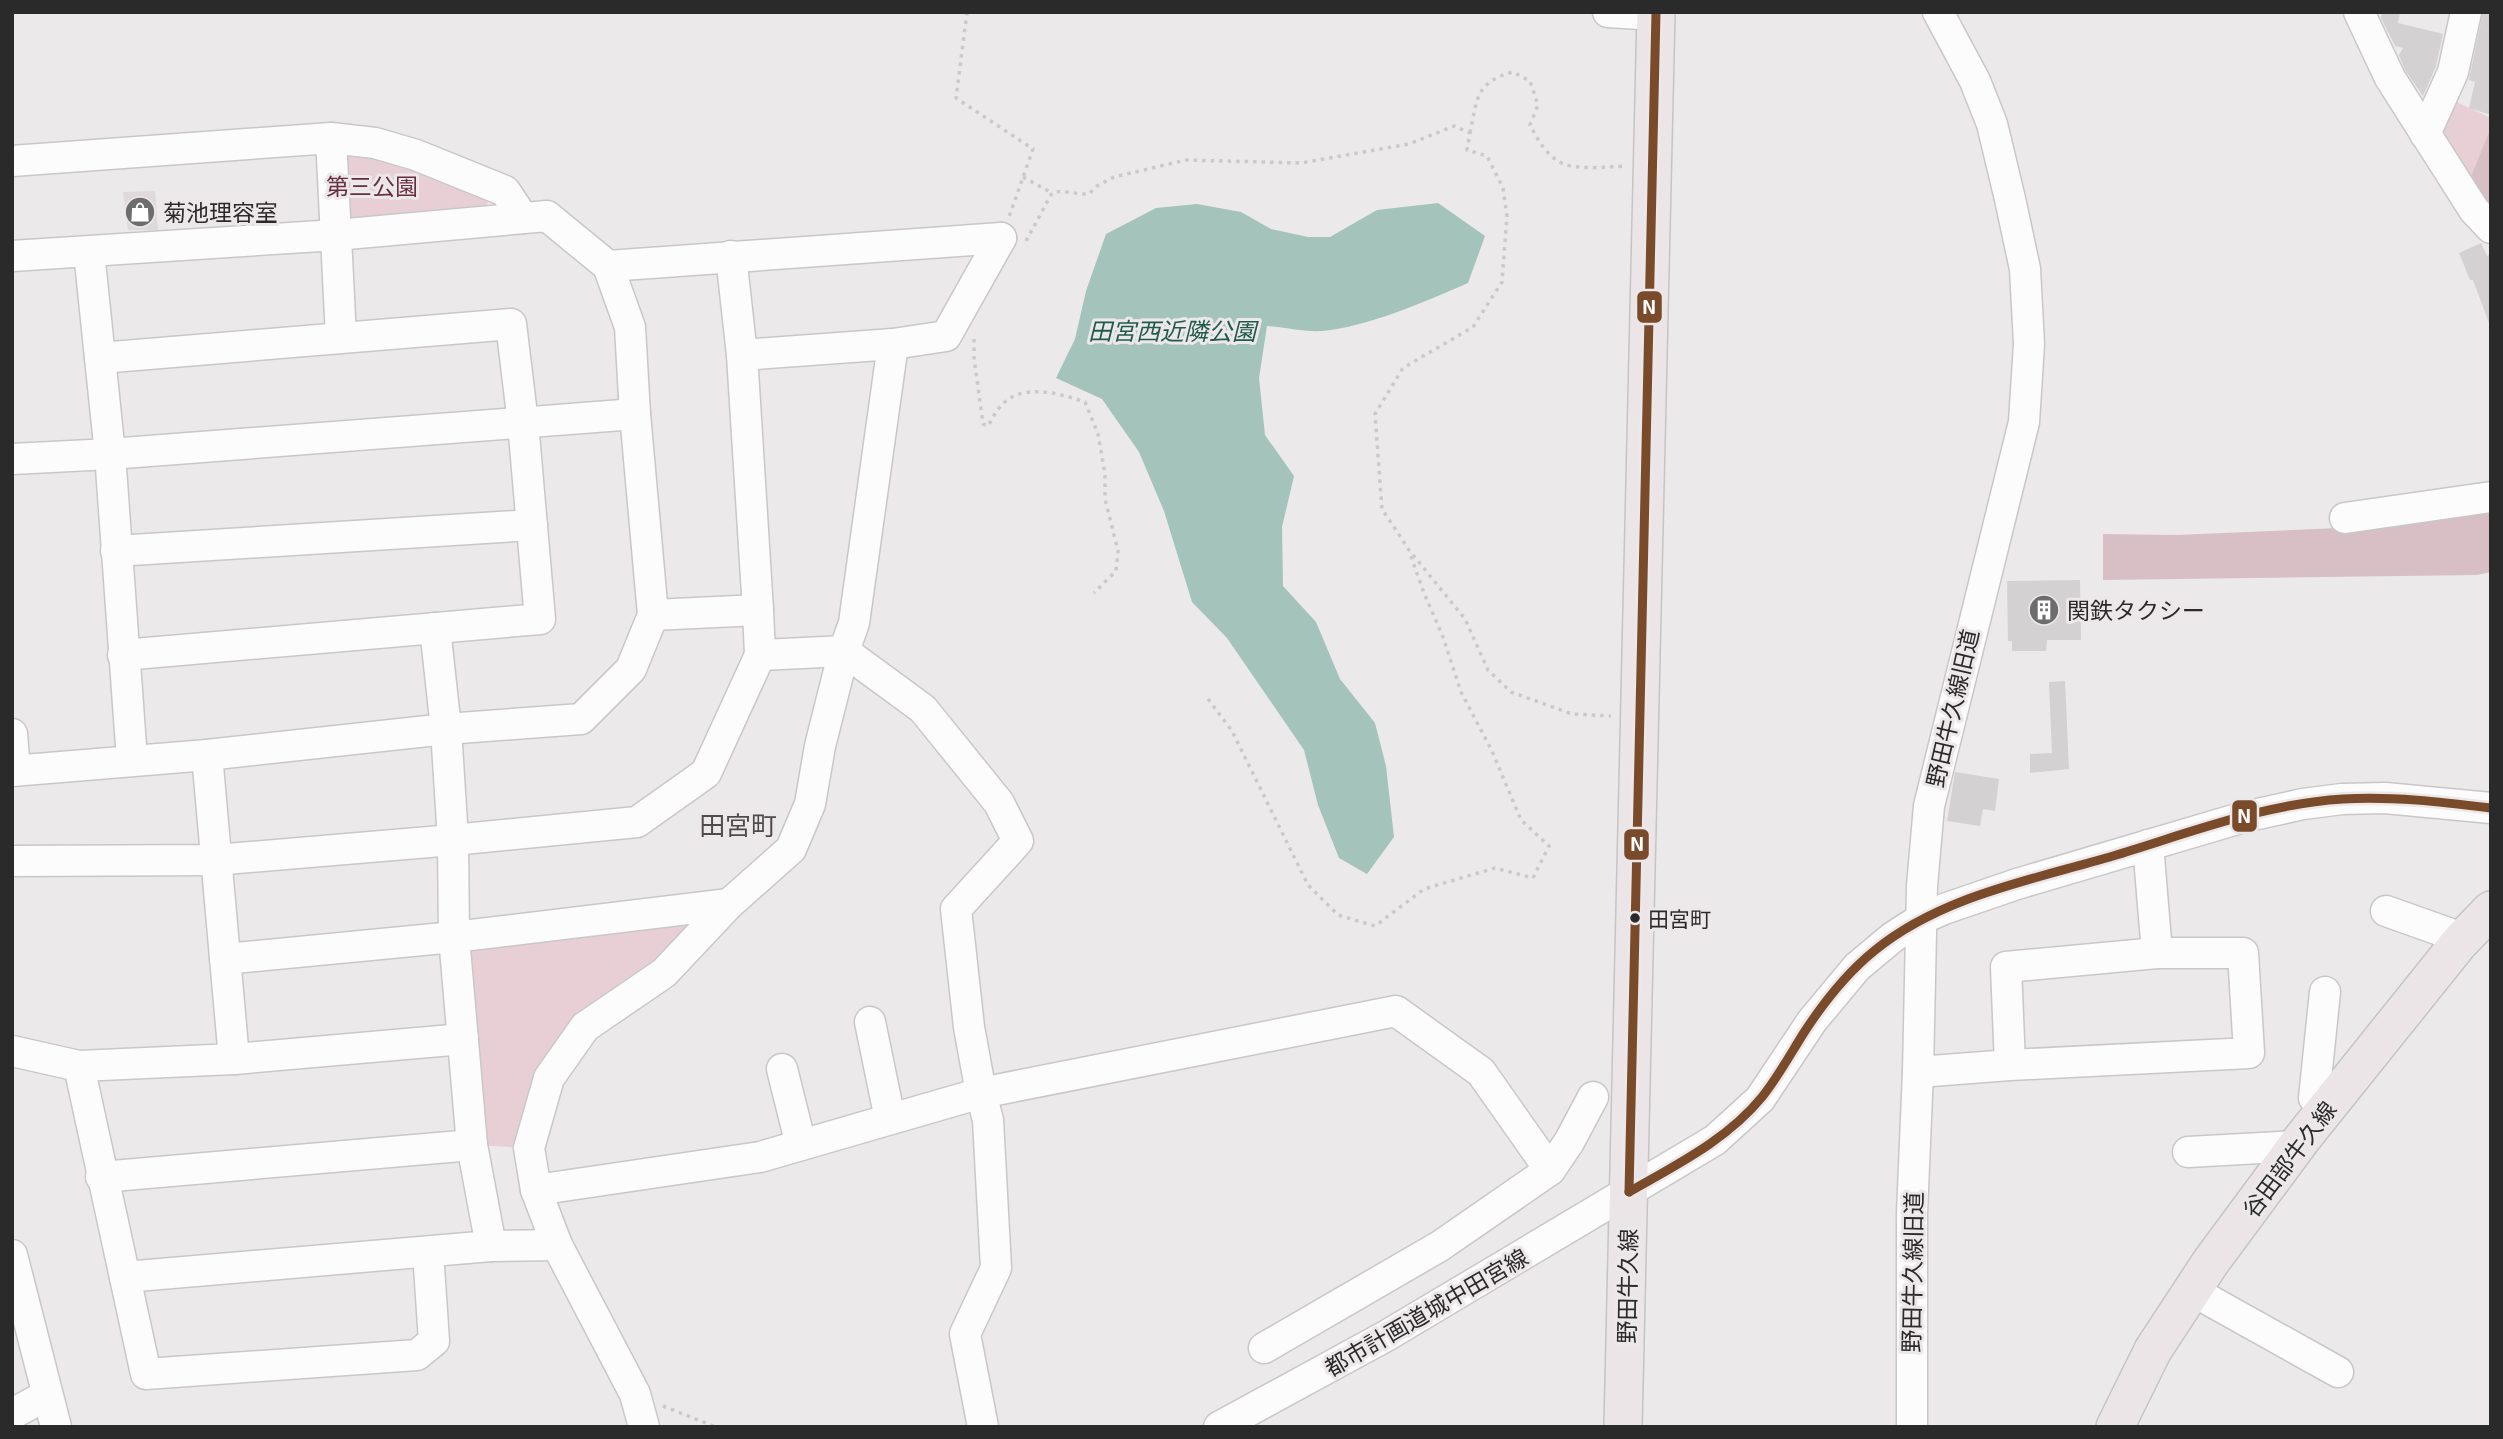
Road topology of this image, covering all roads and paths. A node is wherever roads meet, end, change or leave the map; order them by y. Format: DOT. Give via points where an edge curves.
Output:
graph roads {
  1 [pos="967,12"];
  2 [pos="1608,12"];
  3 [pos="1938,12"];
  4 [pos="2359,12"];
  5 [pos="2466,12"];
  6 [pos="1656,14"];
  7 [pos="1469,133"];
  8 [pos="2425,134"];
  9 [pos="331,138"];
  10 [pos="12,161"];
  11 [pos="1644,165"];
  12 [pos="1023,177"];
  13 [pos="1052,193"];
  14 [pos="523,218"];
  15 [pos="2491,228"];
  16 [pos="336,235"];
  17 [pos="1013,242"];
  18 [pos="89,251"];
  19 [pos="12,256"];
  20 [pos="731,256"];
  21 [pos="608,266"];
  22 [pos="975,334"];
  23 [pos="341,337"];
  24 [pos="893,344"];
  25 [pos="742,355"];
  26 [pos="100,358"];
  27 [pos="635,415"];
  28 [pos="523,422"];
  29 [pos="110,454"];
  30 [pos="12,459"];
  31 [pos="2491,497"];
  32 [pos="2345,518"];
  33 [pos="532,525"];
  34 [pos="1409,550"];
  35 [pos="116,551"];
  36 [pos="1094,593"];
  37 [pos="758,610"];
  38 [pos="653,615"];
  39 [pos="435,628"];
  40 [pos="844,651"];
  41 [pos="122,655"];
  42 [pos="760,655"];
  43 [pos="1208,699"];
  44 [pos="1641,717"];
  45 [pos="446,729"];
  46 [pos="12,734"];
  47 [pos="207,755"];
  48 [pos="132,760"];
  49 [pos="14,770"];
  50 [pos="2491,808"];
  51 [pos="453,840"];
  52 [pos="2148,845"];
  53 [pos="215,860"];
  54 [pos="12,861"];
  55 [pos="729,904"];
  56 [pos="2491,910"];
  57 [pos="2386,911"];
  58 [pos="1921,919"];
  59 [pos="454,937"];
  60 [pos="2459,943"];
  61 [pos="2157,953"];
  62 [pos="225,959"];
  63 [pos="2325,992"];
  64 [pos="870,1022"];
  65 [pos="463,1039"];
  66 [pos="12,1051"];
  67 [pos="234,1059"];
  68 [pos="2010,1065"];
  69 [pos="79,1066"];
  70 [pos="782,1069"];
  71 [pos="1918,1072"];
  72 [pos="981,1093"];
  73 [pos="1593,1097"];
  74 [pos="2326,1109"];
  75 [pos="890,1119"];
  76 [pos="472,1145"];
  77 [pos="800,1145"];
  78 [pos="2297,1146"];
  79 [pos="2188,1152"];
  80 [pos="1550,1170"];
  81 [pos="102,1177"];
  82 [pos="536,1190"];
  83 [pos="1629,1192"];
  84 [pos="557,1245"];
  85 [pos="491,1246"];
  86 [pos="1440,1246"];
  87 [pos="428,1252"];
  88 [pos="14,1269"];
  89 [pos="125,1277"];
  90 [pos="1475,1283"];
  91 [pos="2191,1290"];
  92 [pos="1265,1348"];
  93 [pos="2337,1372"];
  94 [pos="635,1394"];
  95 [pos="47,1395"];
  96 [pos="12,1414"];
  97 [pos="56,1427"];
  98 [pos="644,1427"];
  99 [pos="716,1427"];
  100 [pos="983,1427"];
  101 [pos="1219,1427"];
  102 [pos="1623,1427"];
  103 [pos="1912,1427"];
  104 [pos="2115,1427"];
  1 -- 12 [label="path" via="956,98 1033,149"];
  2 -- 6 [label="street"];
  3 -- 58 [label="street, 野田牛久線旧道" via="1992,124 2025,269 2029,344 2024,422 1929,806"];
  4 -- 8 [label="street" via="2390,78"];
  5 -- 8 [label="street" via="2453,72"];
  6 -- 11 [label="main road, 野田牛久線"];
  7 -- 11 [label="path" via="1478,94 1495,76 1513,72 1530,82 1538,105 1530,125 1559,163 1593,168"];
  7 -- 13 [label="path" via="1454,126 1409,144 1301,163 1186,160 1114,177 1089,194"];
  7 -- 34 [label="path" via="1467,150 1487,156 1503,188 1507,216 1502,282 1473,327 1403,368 1375,414 1382,509"];
  8 -- 15 [label="street" via="2474,210"];
  9 -- 10 [label="street"];
  9 -- 14 [label="street" via="375,143 416,155 505,191"];
  9 -- 16 [label="street"];
  11 -- 44 [label="main road, 野田牛久線"];
  12 -- 13 [label="path"];
  12 -- 17 [label="path"];
  13 -- 17 [label="path"];
  14 -- 16 [label="street"];
  14 -- 21 [label="street" via="547,216"];
  16 -- 18 [label="street"];
  16 -- 23 [label="street"];
  17 -- 20 [label="street"];
  17 -- 24 [label="street" via="946,336"];
  18 -- 19 [label="street"];
  18 -- 26 [label="street"];
  20 -- 21 [label="street"];
  20 -- 25 [label="street"];
  21 -- 27 [label="street" via="630,327"];
  22 -- 36 [label="path" via="983,424 988,426 1001,405 1026,391 1085,402 1098,433 1105,499 1118,551 1116,572"];
  23 -- 26 [label="street"];
  23 -- 28 [label="street" via="511,324"];
  24 -- 25 [label="street"];
  24 -- 40 [label="street" via="854,623"];
  25 -- 37 [label="street"];
  26 -- 29 [label="street"];
  27 -- 28 [label="street"];
  27 -- 38 [label="street"];
  28 -- 29 [label="street"];
  28 -- 33 [label="street"];
  29 -- 30 [label="street"];
  29 -- 35 [label="street"];
  31 -- 32 [label="street"];
  33 -- 35 [label="street"];
  33 -- 39 [label="street" via="540,619"];
  34 -- 43 [label="path" via="1461,692 1521,820 1549,846 1534,878 1495,868 1424,889 1375,926 1338,915 1308,885 1232,730"];
  34 -- 44 [label="path" via="1465,619 1488,670 1511,692 1572,714"];
  35 -- 41 [label="street"];
  37 -- 38 [label="street"];
  37 -- 42 [label="street"];
  38 -- 45 [label="street" via="631,669 581,719"];
  39 -- 41 [label="street"];
  39 -- 45 [label="street"];
  40 -- 42 [label="street"];
  40 -- 55 [label="street" via="810,804 791,849"];
  40 -- 72 [label="street" via="923,709 999,803 1018,841 956,909"];
  41 -- 48 [label="street"];
  42 -- 51 [label="street" via="706,773 637,822"];
  44 -- 83 [label="main road, 野田牛久線"];
  45 -- 47 [label="street"];
  45 -- 51 [label="street"];
  46 -- 49 [label="street"];
  47 -- 48 [label="street"];
  47 -- 53 [label="street"];
  48 -- 49 [label="street"];
  50 -- 52 [label="street, 都市計画道城中田宮線" via="2436,801 2342,799 2244,817"];
  51 -- 53 [label="street"];
  51 -- 59 [label="street"];
  52 -- 58 [label="street, 都市計画道城中田宮線" via="2017,884"];
  52 -- 61 [label="street"];
  53 -- 54 [label="street"];
  53 -- 62 [label="street"];
  55 -- 59 [label="street"];
  55 -- 82 [label="street" via="664,973 585,1027 548,1078 529,1148"];
  56 -- 60 [label="main road, 谷田部牛久線"];
  57 -- 60 [label="street" via="2448,933"];
  58 -- 71 [label="street, 野田牛久線旧道"];
  58 -- 83 [label="street, 都市計画道城中田宮線" via="1875,950 1842,982 1760,1099 1742,1117 1709,1144"];
  59 -- 62 [label="street"];
  59 -- 65 [label="street"];
  60 -- 74 [label="main road, 谷田部牛久線"];
  61 -- 68 [label="street" via="2006,967"];
  61 -- 68 [label="street" via="2244,953 2249,1053"];
  62 -- 67 [label="street"];
  63 -- 74 [label="street" via="2314,1098"];
  64 -- 75 [label="street"];
  65 -- 67 [label="street"];
  65 -- 76 [label="street"];
  66 -- 69 [label="street"];
  67 -- 69 [label="street"];
  68 -- 71 [label="street"];
  69 -- 81 [label="street"];
  70 -- 77 [label="street"];
  71 -- 103 [label="street, 野田牛久線旧道" via="1912,1213"];
  72 -- 75 [label="street"];
  72 -- 80 [label="street" via="1396,1010 1482,1072"];
  72 -- 100 [label="street" via="988,1120 996,1268 965,1334"];
  73 -- 80 [label="street"];
  74 -- 78 [label="main road, 谷田部牛久線"];
  75 -- 77 [label="street"];
  76 -- 81 [label="street"];
  76 -- 85 [label="street"];
  77 -- 82 [label="street" via="760,1157"];
  78 -- 79 [label="street"];
  78 -- 91 [label="main road, 谷田部牛久線"];
  80 -- 86 [label="street"];
  81 -- 89 [label="street"];
  82 -- 84 [label="street"];
  83 -- 90 [label="street, 都市計画道城中田宮線"];
  83 -- 102 [label="main road, 野田牛久線"];
  84 -- 85 [label="street"];
  84 -- 94 [label="street"];
  85 -- 87 [label="street"];
  86 -- 90 [label="street"];
  86 -- 92 [label="street"];
  87 -- 89 [label="street"];
  87 -- 89 [label="street" via="434,1341 417,1355 146,1374"];
  88 -- 95 [label="street"];
  90 -- 101 [label="street, 都市計画道城中田宮線"];
  91 -- 93 [label="street"];
  91 -- 104 [label="main road, 谷田部牛久線" via="2153,1350"];
  94 -- 98 [label="street"];
  94 -- 99 [label="path"];
  95 -- 96 [label="street"];
  95 -- 97 [label="street"];
}
